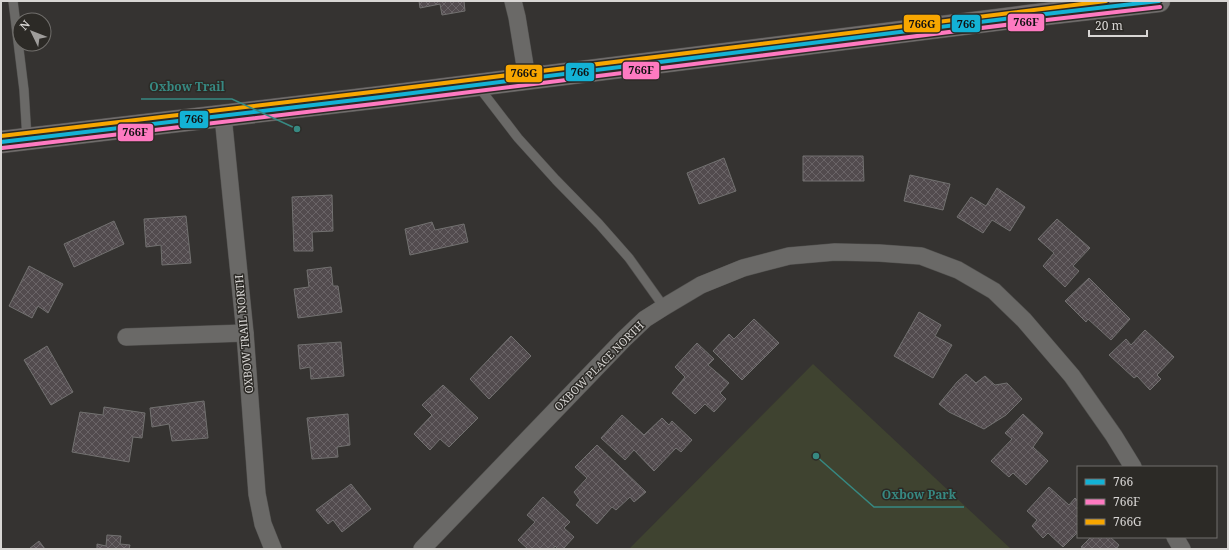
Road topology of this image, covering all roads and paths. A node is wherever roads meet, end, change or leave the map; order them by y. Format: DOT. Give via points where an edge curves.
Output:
graph roads {
  1 [pos="13,1"];
  2 [pos="513,1"];
  3 [pos="1158,1"];
  4 [pos="527,78"];
  5 [pos="477,84"];
  6 [pos="223,116"];
  7 [pos="27,139"];
  8 [pos="1,142"];
  9 [pos="664,306"];
  10 [pos="245,333"];
  11 [pos="126,337"];
  12 [pos="1131,466"];
  13 [pos="1176,538"];
  14 [pos="273,549"];
  15 [pos="422,549"];
  16 [pos="1182,549"];
  1 -- 7 [label="lane"];
  2 -- 4 [label="street"];
  3 -- 4 [label="main road"];
  4 -- 5 [label="main road"];
  5 -- 6 [label="main road"];
  5 -- 9 [label="lane" via="523,143 629,258"];
  6 -- 7 [label="main road"];
  6 -- 10 [label="street, OXBOW TRAIL NORTH"];
  7 -- 8 [label="main road"];
  9 -- 12 [label="street, OXBOW PLACE NORTH" via="701,285 743,268 789,256 835,252 921,256 958,270 994,291 1024,320 1072,376"];
  9 -- 15 [label="street, OXBOW PLACE NORTH" via="645,319 624,339"];
  10 -- 11 [label="street"];
  10 -- 14 [label="street, OXBOW TRAIL NORTH" via="257,494 262,524"];
  13 -- 16 [label="street"];
}
